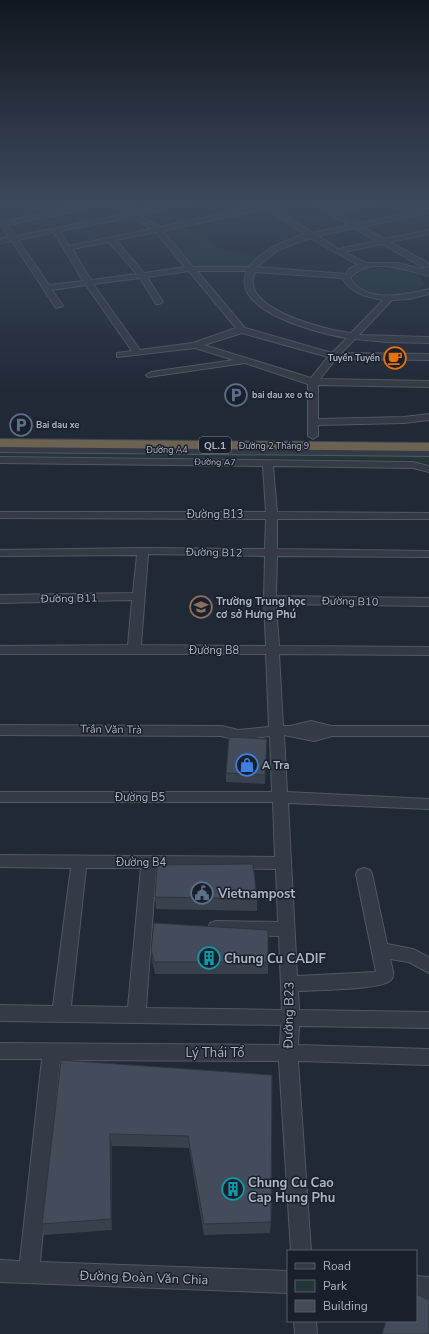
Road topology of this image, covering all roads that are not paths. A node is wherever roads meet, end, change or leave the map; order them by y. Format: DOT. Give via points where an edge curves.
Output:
graph roads {
  1 [pos="32,266"];
  2 [pos="79,266"];
  3 [pos="134,266"];
  4 [pos="255,266"];
  5 [pos="366,266"];
  6 [pos="403,266"];
  7 [pos="421,266"];
  8 [pos="189,268"];
  9 [pos="413,268"];
  10 [pos="252,269"];
  11 [pos="141,274"];
  12 [pos="429,274"];
  13 [pos="347,276"];
  14 [pos="88,282"];
  15 [pos="46,288"];
  16 [pos="429,291"];
  17 [pos="418,296"];
  18 [pos="390,298"];
  19 [pos="159,302"];
  20 [pos="429,303"];
  21 [pos="58,306"];
  22 [pos="242,330"];
  23 [pos="354,336"];
  24 [pos="429,340"];
  25 [pos="195,345"];
  26 [pos="138,352"];
  27 [pos="120,355"];
  28 [pos="334,356"];
  29 [pos="429,357"];
  30 [pos="243,361"];
  31 [pos="151,375"];
  32 [pos="313,382"];
  33 [pos="429,384"];
  34 [pos="429,417"];
  35 [pos="314,429"];
  36 [pos="0,433"];
  37 [pos="429,437"];
  38 [pos="0,443"];
  39 [pos="429,447"];
  40 [pos="0,450"];
  41 [pos="429,453"];
  42 [pos="0,460"];
  43 [pos="268,463"];
  44 [pos="429,469"];
  45 [pos="272,514"];
  46 [pos="0,515"];
  47 [pos="429,516"];
  48 [pos="143,551"];
  49 [pos="0,553"];
  50 [pos="272,554"];
  51 [pos="429,554"];
  52 [pos="139,596"];
  53 [pos="0,599"];
  54 [pos="270,600"];
  55 [pos="429,602"];
  56 [pos="134,649"];
  57 [pos="0,650"];
  58 [pos="273,650"];
  59 [pos="429,651"];
  60 [pos="0,730"];
  61 [pos="277,731"];
  62 [pos="429,731"];
  63 [pos="0,797"];
  64 [pos="280,797"];
  65 [pos="429,804"];
  66 [pos="0,861"];
  67 [pos="78,862"];
  68 [pos="149,862"];
  69 [pos="283,863"];
  70 [pos="364,874"];
  71 [pos="200,927"];
  72 [pos="286,929"];
  73 [pos="380,950"];
  74 [pos="429,966"];
  75 [pos="289,984"];
  76 [pos="0,1013"];
  77 [pos="61,1014"];
  78 [pos="136,1016"];
  79 [pos="291,1017"];
  80 [pos="429,1020"];
  81 [pos="0,1051"];
  82 [pos="52,1051"];
  83 [pos="288,1053"];
  84 [pos="429,1057"];
  85 [pos="301,1250"];
  86 [pos="0,1271"];
  87 [pos="29,1272"];
  88 [pos="287,1282"];
  89 [pos="417,1287"];
  90 [pos="429,1288"];
  91 [pos="305,1322"];
  92 [pos="306,1334"];
  1 -- 15 [label="street"];
  2 -- 14 [label="street"];
  3 -- 11 [label="street"];
  4 -- 10 [label="street"];
  5 -- 13 [label="street"];
  6 -- 9 [label="street"];
  7 -- 9 [label="street"];
  8 -- 10 [label="street"];
  8 -- 11 [label="street"];
  8 -- 22 [label="street"];
  9 -- 12 [label="street"];
  10 -- 13 [label="street"];
  10 -- 23 [label="street" via="248,285 255,298 269,309 310,326"];
  11 -- 14 [label="street"];
  11 -- 19 [label="street"];
  13 -- 18 [label="street" via="348,284 354,289"];
  14 -- 15 [label="street"];
  14 -- 26 [label="street"];
  15 -- 21 [label="street"];
  16 -- 17 [label="street"];
  17 -- 18 [label="street"];
  17 -- 20 [label="street"];
  18 -- 23 [label="street"];
  22 -- 25 [label="street"];
  22 -- 28 [label="street"];
  23 -- 24 [label="street"];
  23 -- 28 [label="street"];
  25 -- 26 [label="street"];
  25 -- 30 [label="street"];
  26 -- 27 [label="street"];
  28 -- 29 [label="street"];
  28 -- 32 [label="street"];
  30 -- 31 [label="street"];
  30 -- 32 [label="street"];
  32 -- 33 [label="street"];
  32 -- 35 [label="street"];
  34 -- 35 [label="street"];
  35 -- 36 [label="highway, Đường 2 Tháng 9 / QL.1"];
  35 -- 37 [label="highway, Đường 2 Tháng 9 / QL.1"];
  38 -- 39 [label="highway, Đường 2 Tháng 9 / QL.1"];
  40 -- 41 [label="street, Đường A4"];
  42 -- 43 [label="street, Đường A7"];
  43 -- 44 [label="street, Đường A7" via="413,464"];
  43 -- 45 [label="street, Đường B23"];
  45 -- 46 [label="street, Đường B13"];
  45 -- 47 [label="street, Đường B13"];
  45 -- 50 [label="street, Đường B23"];
  48 -- 49 [label="street, Đường B12"];
  48 -- 50 [label="street, Đường B12"];
  48 -- 52 [label="street"];
  50 -- 51 [label="street, Đường B12"];
  50 -- 54 [label="street, Đường B23"];
  52 -- 53 [label="street, Đường B11"];
  52 -- 56 [label="street"];
  54 -- 55 [label="street, Đường B10"];
  54 -- 58 [label="street, Đường B23"];
  56 -- 57 [label="street, Đường B8"];
  56 -- 58 [label="street, Đường B8"];
  58 -- 59 [label="street, Đường B8"];
  58 -- 61 [label="street, Đường B23"];
  60 -- 61 [label="street, Trần Văn Trà" via="222,730 229,735"];
  61 -- 62 [label="street, Trần Văn Trà" via="302,735 321,735 330,731"];
  61 -- 64 [label="street, Đường B23"];
  63 -- 64 [label="street, Đường B5"];
  64 -- 65 [label="street, Đường B5"];
  64 -- 69 [label="street, Đường B23"];
  66 -- 67 [label="street, Đường B4"];
  67 -- 68 [label="street, Đường B4"];
  67 -- 77 [label="street"];
  68 -- 69 [label="street, Đường B4"];
  68 -- 78 [label="street" via="153,926"];
  69 -- 72 [label="street, Đường B23"];
  70 -- 73 [label="street"];
  71 -- 72 [label="street"];
  72 -- 75 [label="street, Đường B23"];
  73 -- 74 [label="street" via="412,956"];
  73 -- 75 [label="street" via="385,973 383,977"];
  75 -- 79 [label="street, Đường B23"];
  76 -- 77 [label="street"];
  77 -- 78 [label="street"];
  78 -- 79 [label="street"];
  79 -- 80 [label="street"];
  79 -- 83 [label="street, Đường B23"];
  81 -- 82 [label="street, Lý Thái Tổ"];
  82 -- 83 [label="street, Lý Thái Tổ"];
  82 -- 87 [label="street"];
  83 -- 84 [label="street, Lý Thái Tổ"];
  83 -- 85 [label="street, Đường B23"];
  86 -- 87 [label="street, Đường Đoàn Văn Chia"];
  87 -- 88 [label="street, Đường Đoàn Văn Chia"];
  89 -- 90 [label="street"];
  91 -- 92 [label="street"];
}
